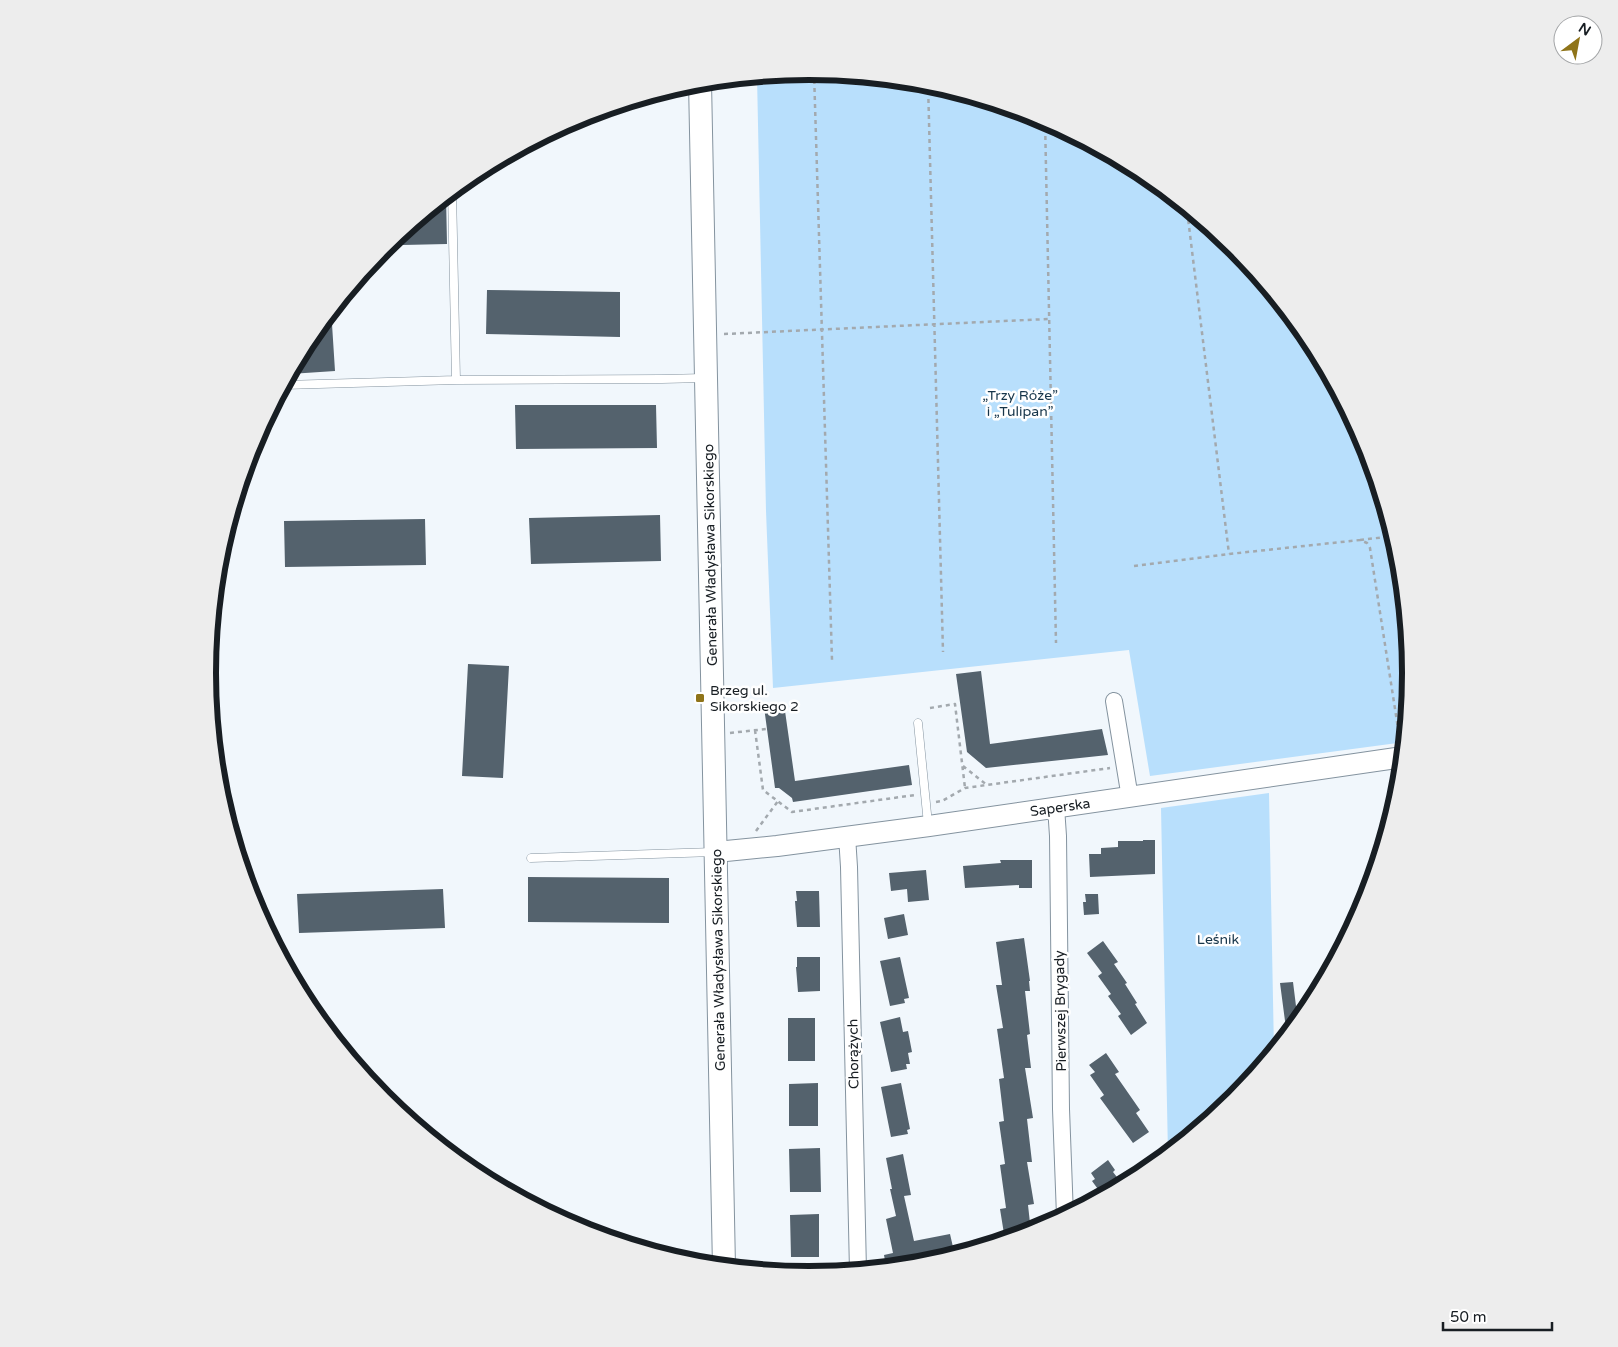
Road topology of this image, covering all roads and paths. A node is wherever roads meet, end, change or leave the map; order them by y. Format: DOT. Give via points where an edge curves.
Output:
graph roads {
  1 [pos="814,80"];
  2 [pos="700,90"];
  3 [pos="928,92"];
  4 [pos="1045,129"];
  5 [pos="452,200"];
  6 [pos="1188,217"];
  7 [pos="1049,319"];
  8 [pos="934,324"];
  9 [pos="822,330"];
  10 [pos="705,335"];
  11 [pos="706,378"];
  12 [pos="456,380"];
  13 [pos="291,385"];
  14 [pos="1386,537"];
  15 [pos="1360,540"];
  16 [pos="1229,554"];
  17 [pos="1134,566"];
  18 [pos="1056,643"];
  19 [pos="943,652"];
  20 [pos="832,660"];
  21 [pos="1114,702"];
  22 [pos="930,708"];
  23 [pos="918,723"];
  24 [pos="766,729"];
  25 [pos="755,730"];
  26 [pos="1399,732"];
  27 [pos="729,733"];
  28 [pos="1396,758"];
  29 [pos="963,766"];
  30 [pos="1124,766"];
  31 [pos="987,785"];
  32 [pos="965,788"];
  33 [pos="925,794"];
  34 [pos="1130,798"];
  35 [pos="778,801"];
  36 [pos="926,803"];
  37 [pos="1056,807"];
  38 [pos="928,826"];
  39 [pos="755,832"];
  40 [pos="846,836"];
  41 [pos="716,852"];
  42 [pos="531,858"];
  43 [pos="1065,1209"];
  44 [pos="724,1261"];
  45 [pos="858,1265"];
  1 -- 9 [label="path"];
  2 -- 10 [label="main road, Generała Władysława Sikorskiego"];
  3 -- 8 [label="path"];
  4 -- 7 [label="path"];
  5 -- 12 [label="lane"];
  6 -- 16 [label="path"];
  7 -- 8 [label="path"];
  7 -- 18 [label="path"];
  8 -- 9 [label="path"];
  8 -- 19 [label="path"];
  9 -- 10 [label="path"];
  9 -- 20 [label="path"];
  10 -- 11 [label="main road, Generała Władysława Sikorskiego"];
  11 -- 12 [label="lane"];
  11 -- 41 [label="main road, Generała Władysława Sikorskiego"];
  12 -- 13 [label="lane"];
  14 -- 15 [label="path"];
  15 -- 16 [label="path"];
  15 -- 26 [label="path" via="1370,548"];
  16 -- 17 [label="path"];
  21 -- 30 [label="street"];
  22 -- 29 [label="path" via="955,704"];
  23 -- 33 [label="lane"];
  24 -- 25 [label="path"];
  25 -- 27 [label="path"];
  25 -- 35 [label="path" via="763,790"];
  28 -- 34 [label="street, Saperska"];
  29 -- 31 [label="path"];
  29 -- 32 [label="path"];
  30 -- 31 [label="path"];
  30 -- 34 [label="street"];
  31 -- 32 [label="path"];
  32 -- 36 [label="path" via="942,801"];
  33 -- 35 [label="path" via="792,812"];
  33 -- 36 [label="lane"];
  34 -- 37 [label="street, Saperska"];
  35 -- 39 [label="path"];
  36 -- 38 [label="lane"];
  37 -- 38 [label="street, Saperska"];
  37 -- 43 [label="street, Pierwszej Brygady"];
  38 -- 40 [label="street, Saperska"];
  40 -- 41 [label="street, Saperska"];
  40 -- 45 [label="street, Chorążych"];
  41 -- 42 [label="lane"];
  41 -- 44 [label="main road, Generała Władysława Sikorskiego"];
}
